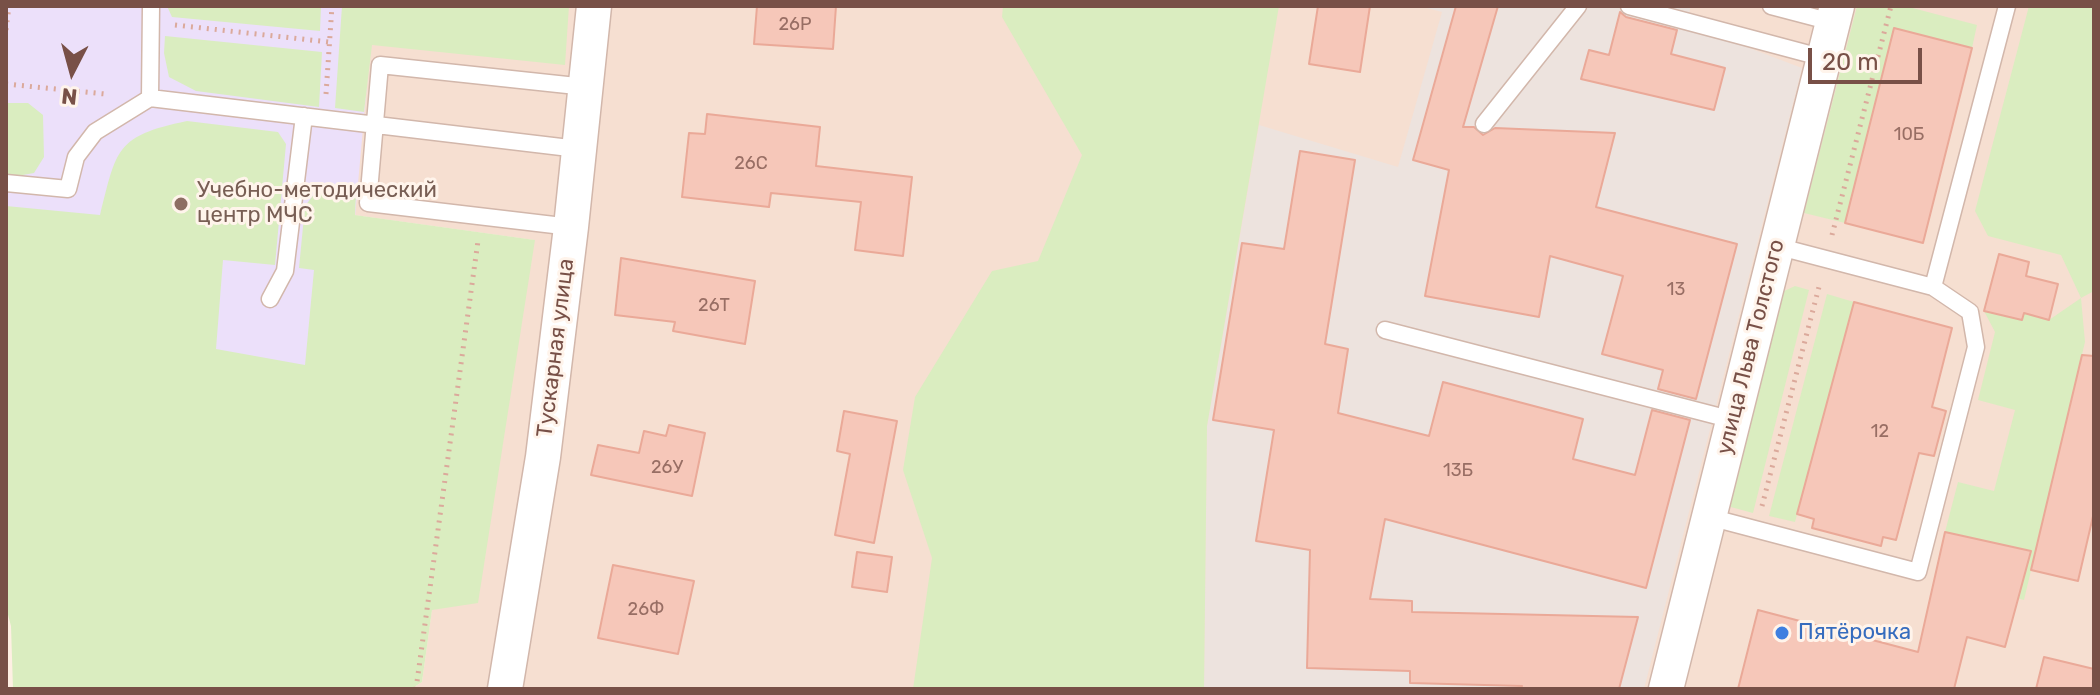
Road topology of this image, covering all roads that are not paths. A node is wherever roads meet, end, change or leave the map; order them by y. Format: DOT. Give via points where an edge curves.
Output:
graph roads {
  1 [pos="594,6"];
  2 [pos="1578,6"];
  3 [pos="1629,6"];
  4 [pos="1771,6"];
  5 [pos="2002,7"];
  6 [pos="151,14"];
  7 [pos="1834,14"];
  8 [pos="1824,58"];
  9 [pos="586,87"];
  10 [pos="150,98"];
  11 [pos="304,116"];
  12 [pos="1484,124"];
  13 [pos="375,125"];
  14 [pos="578,149"];
  15 [pos="6,183"];
  16 [pos="571,227"];
  17 [pos="1776,246"];
  18 [pos="1933,287"];
  19 [pos="270,299"];
  20 [pos="1385,330"];
  21 [pos="1733,420"];
  22 [pos="1709,517"];
  23 [pos="505,689"];
  24 [pos="1666,689"];
  1 -- 9 [label="street, Тускарная улица"];
  2 -- 12 [label="lane"];
  3 -- 8 [label="lane"];
  4 -- 7 [label="lane"];
  5 -- 18 [label="lane"];
  6 -- 10 [label="lane"];
  7 -- 8 [label="street, улица Льва Толстого"];
  8 -- 17 [label="street, улица Льва Толстого"];
  9 -- 13 [label="lane" via="380,65"];
  9 -- 14 [label="street, Тускарная улица"];
  10 -- 11 [label="lane"];
  10 -- 15 [label="lane" via="95,132 76,157 68,189"];
  11 -- 13 [label="lane"];
  11 -- 19 [label="lane" via="285,271"];
  13 -- 14 [label="lane"];
  13 -- 16 [label="lane" via="368,203"];
  14 -- 16 [label="street, Тускарная улица"];
  16 -- 23 [label="street, Тускарная улица" via="543,457"];
  17 -- 18 [label="lane"];
  17 -- 21 [label="street, улица Льва Толстого"];
  18 -- 22 [label="lane" via="1970,312 1976,347 1918,572"];
  20 -- 21 [label="lane"];
  21 -- 22 [label="street, улица Льва Толстого"];
  22 -- 24 [label="street, улица Льва Толстого"];
}
